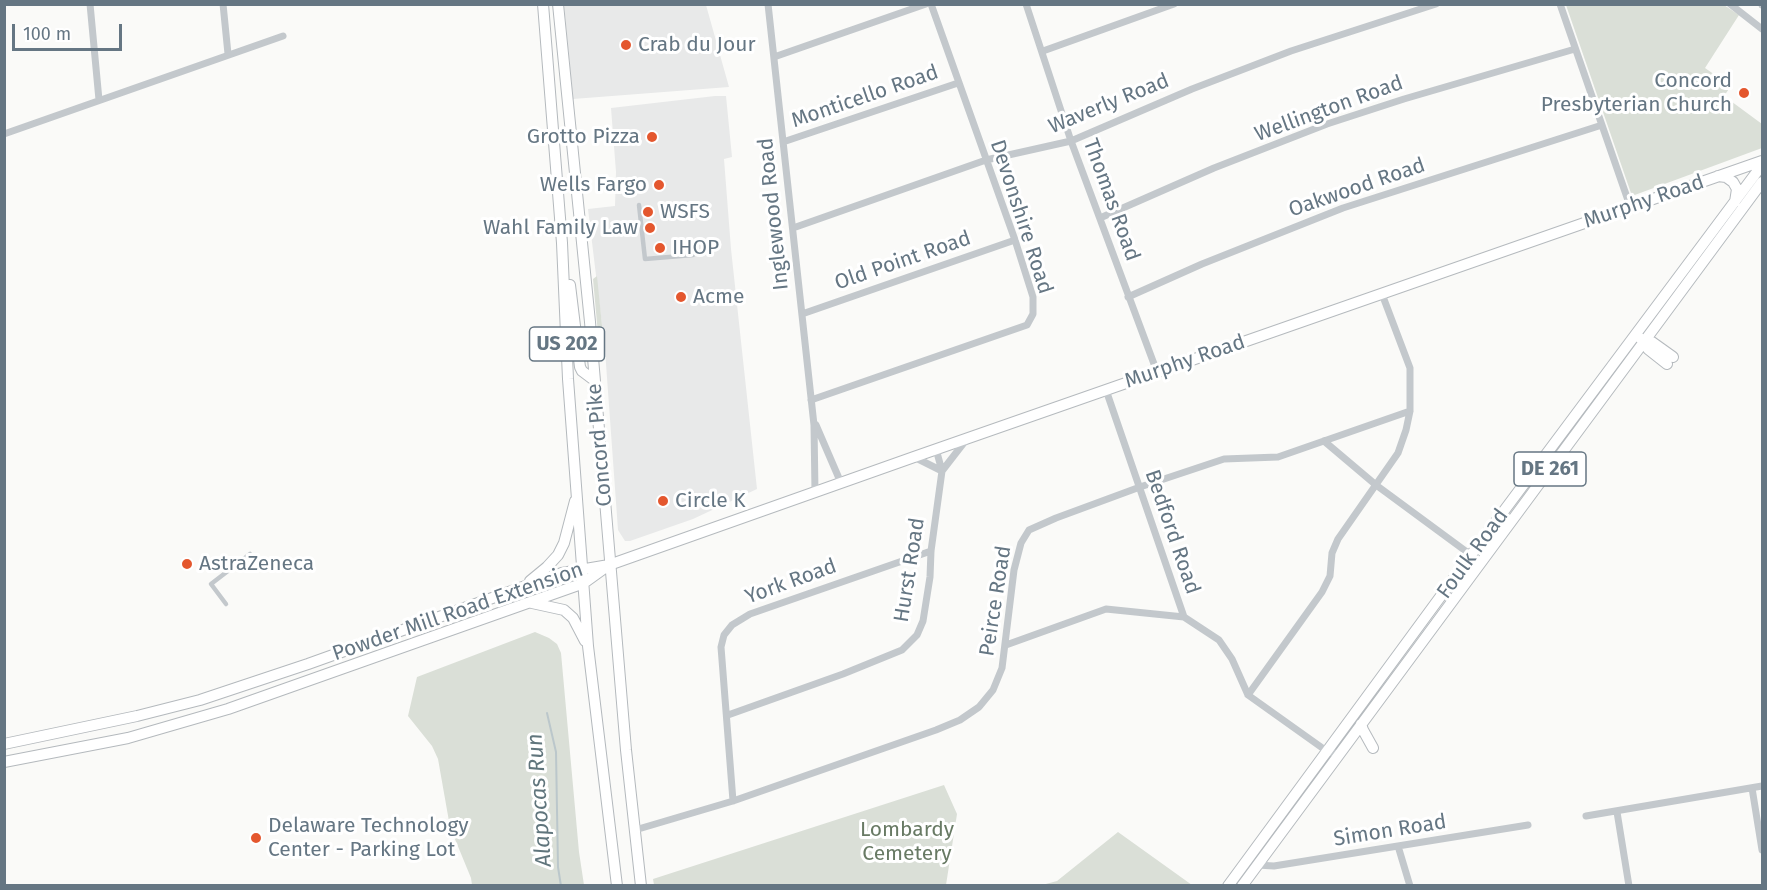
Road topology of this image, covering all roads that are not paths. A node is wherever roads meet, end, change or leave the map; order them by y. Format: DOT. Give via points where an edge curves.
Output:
graph roads {
  1 [pos="90,4"];
  2 [pos="223,4"];
  3 [pos="543,4"];
  4 [pos="558,4"];
  5 [pos="768,4"];
  6 [pos="928,4"];
  7 [pos="1026,4"];
  8 [pos="1174,4"];
  9 [pos="1436,4"];
  10 [pos="1560,4"];
  11 [pos="1730,4"];
  12 [pos="1762,26"];
  13 [pos="283,36"];
  14 [pos="1575,49"];
  15 [pos="1043,51"];
  16 [pos="228,54"];
  17 [pos="774,57"];
  18 [pos="958,83"];
  19 [pos="99,100"];
  20 [pos="1602,125"];
  21 [pos="4,134"];
  22 [pos="1071,141"];
  23 [pos="783,142"];
  24 [pos="986,160"];
  25 [pos="1762,163"];
  26 [pos="1718,176"];
  27 [pos="1762,182"];
  28 [pos="1735,202"];
  29 [pos="639,205"];
  30 [pos="1630,206"];
  31 [pos="1100,218"];
  32 [pos="792,228"];
  33 [pos="1015,240"];
  34 [pos="562,243"];
  35 [pos="693,255"];
  36 [pos="1382,294"];
  37 [pos="1128,297"];
  38 [pos="802,314"];
  39 [pos="1642,340"];
  40 [pos="1670,360"];
  41 [pos="1157,372"];
  42 [pos="594,380"];
  43 [pos="1106,390"];
  44 [pos="811,400"];
  45 [pos="1410,411"];
  46 [pos="813,420"];
  47 [pos="968,438"];
  48 [pos="1324,441"];
  49 [pos="936,449"];
  50 [pos="914,457"];
  51 [pos="942,471"];
  52 [pos="841,483"];
  53 [pos="1376,485"];
  54 [pos="1140,487"];
  55 [pos="577,489"];
  56 [pos="815,492"];
  57 [pos="931,551"];
  58 [pos="250,554"];
  59 [pos="1471,555"];
  60 [pos="609,565"];
  61 [pos="583,568"];
  62 [pos="584,583"];
  63 [pos="524,586"];
  64 [pos="529,603"];
  65 [pos="226,604"];
  66 [pos="1184,617"];
  67 [pos="1006,645"];
  68 [pos="588,646"];
  69 [pos="1248,695"];
  70 [pos="728,714"];
  71 [pos="1361,724"];
  72 [pos="4,744"];
  73 [pos="1373,748"];
  74 [pos="1328,752"];
  75 [pos="1340,754"];
  76 [pos="4,762"];
  77 [pos="1762,786"];
  78 [pos="1752,788"];
  79 [pos="733,801"];
  80 [pos="1617,812"];
  81 [pos="1586,816"];
  82 [pos="1528,825"];
  83 [pos="635,830"];
  84 [pos="1398,846"];
  85 [pos="1762,850"];
  86 [pos="1257,865"];
  87 [pos="617,885"];
  88 [pos="641,885"];
  89 [pos="1228,885"];
  90 [pos="1242,885"];
  91 [pos="1410,885"];
  92 [pos="1629,885"];
  1 -- 19 [label="street"];
  2 -- 16 [label="street"];
  3 -- 34 [label="main road, Concord Pike / US 202"];
  4 -- 42 [label="main road, Concord Pike / US 202"];
  5 -- 17 [label="street, Inglewood Road"];
  6 -- 17 [label="street"];
  6 -- 18 [label="street, Devonshire Road"];
  7 -- 15 [label="street, Thomas Road"];
  8 -- 15 [label="street"];
  9 -- 22 [label="street, Waverly Road" via="1291,51"];
  10 -- 14 [label="street"];
  11 -- 12 [label="street"];
  13 -- 16 [label="street"];
  14 -- 20 [label="street"];
  14 -- 31 [label="street, Wellington Road" via="1328,124"];
  15 -- 22 [label="street, Thomas Road"];
  16 -- 19 [label="street"];
  17 -- 23 [label="street, Inglewood Road"];
  18 -- 23 [label="street, Monticello Road"];
  18 -- 24 [label="street, Devonshire Road"];
  19 -- 21 [label="street"];
  20 -- 30 [label="street"];
  20 -- 37 [label="street, Oakwood Road" via="1343,208"];
  22 -- 24 [label="street, Waverly Road"];
  22 -- 31 [label="street, Thomas Road"];
  23 -- 32 [label="street, Inglewood Road"];
  24 -- 32 [label="street, Waverly Road"];
  24 -- 33 [label="street, Devonshire Road"];
  25 -- 26 [label="main road, Murphy Road"];
  25 -- 28 [label="main road, Foulk Road / DE 261"];
  26 -- 28 [label="main road" via="1733,182 1737,189"];
  26 -- 30 [label="main road, Murphy Road"];
  27 -- 39 [label="main road, Foulk Road / DE 261" via="1712,255"];
  28 -- 39 [label="main road, Foulk Road / DE 261"];
  29 -- 35 [label="street" via="645,259"];
  30 -- 36 [label="main road, Murphy Road"];
  31 -- 37 [label="street, Thomas Road"];
  32 -- 38 [label="street, Inglewood Road"];
  33 -- 38 [label="street, Old Point Road"];
  33 -- 44 [label="street, Devonshire Road" via="1033,297 1033,314 1027,325"];
  34 -- 42 [label="main road" via="580,367"];
  34 -- 55 [label="main road, Concord Pike / US 202"];
  36 -- 41 [label="main road, Murphy Road"];
  36 -- 45 [label="street" via="1410,368"];
  37 -- 41 [label="street, Thomas Road"];
  38 -- 44 [label="street, Inglewood Road"];
  39 -- 40 [label="main road" via="1652,342"];
  39 -- 59 [label="main road, Foulk Road / DE 261"];
  39 -- 71 [label="main road, Foulk Road / DE 261"];
  41 -- 43 [label="main road, Murphy Road"];
  42 -- 60 [label="main road, Concord Pike / US 202"];
  43 -- 47 [label="main road, Murphy Road"];
  43 -- 54 [label="street, Bedford Road"];
  44 -- 46 [label="street, Inglewood Road"];
  45 -- 48 [label="street, Peirce Road"];
  45 -- 53 [label="street" via="1398,453"];
  46 -- 52 [label="street, Inglewood Road"];
  46 -- 56 [label="street, Inglewood Road"];
  47 -- 49 [label="main road, Murphy Road"];
  47 -- 51 [label="street"];
  48 -- 53 [label="street"];
  48 -- 54 [label="street, Peirce Road" via="1278,457 1224,459"];
  49 -- 50 [label="main road, Murphy Road"];
  49 -- 51 [label="street, Hurst Road"];
  50 -- 51 [label="street"];
  50 -- 52 [label="main road, Murphy Road"];
  51 -- 57 [label="street, Hurst Road"];
  52 -- 56 [label="main road, Murphy Road"];
  53 -- 59 [label="street"];
  53 -- 69 [label="street" via="1338,539 1330,576 1322,592"];
  54 -- 66 [label="street, Bedford Road"];
  54 -- 67 [label="street, Peirce Road" via="1029,530 1014,570"];
  55 -- 61 [label="main road, Concord Pike / US 202"];
  55 -- 63 [label="main road" via="558,555"];
  56 -- 60 [label="main road, Murphy Road"];
  57 -- 70 [label="street, Hurst Road" via="923,621 917,635 902,650"];
  57 -- 70 [label="street, York Road" via="739,619 724,635 721,647"];
  58 -- 65 [label="street" via="211,584"];
  59 -- 74 [label="main road, Foulk Road / DE 261"];
  60 -- 61 [label="main road, Powder Mill Road Extension"];
  60 -- 62 [label="main road, Powder Mill Road Extension"];
  60 -- 83 [label="main road, Concord Pike / US 202"];
  61 -- 62 [label="main road, Concord Pike / US 202"];
  61 -- 63 [label="main road, Powder Mill Road Extension"];
  62 -- 64 [label="main road, Powder Mill Road Extension"];
  62 -- 68 [label="main road, Concord Pike / US 202"];
  63 -- 72 [label="main road, Powder Mill Road Extension" via="200,700"];
  64 -- 68 [label="main road" via="564,609"];
  64 -- 76 [label="main road, Powder Mill Road Extension" via="228,709 128,738"];
  66 -- 67 [label="street" via="1106,609"];
  66 -- 69 [label="street, Bedford Road" via="1219,640"];
  67 -- 79 [label="street, Peirce Road" via="993,690 979,707 960,720"];
  68 -- 87 [label="main road, Concord Pike / US 202"];
  69 -- 74 [label="street"];
  70 -- 79 [label="street, York Road"];
  71 -- 73 [label="main road"];
  71 -- 75 [label="main road, Foulk Road / DE 261"];
  74 -- 75 [label="street"];
  74 -- 89 [label="main road, Foulk Road / DE 261"];
  75 -- 86 [label="main road, Foulk Road / DE 261"];
  77 -- 78 [label="street"];
  78 -- 80 [label="street"];
  78 -- 85 [label="street"];
  79 -- 83 [label="street, Peirce Road"];
  80 -- 81 [label="street"];
  80 -- 92 [label="street"];
  82 -- 84 [label="street, Simon Road"];
  83 -- 88 [label="main road, Concord Pike / US 202"];
  84 -- 86 [label="street, Simon Road" via="1274,866"];
  84 -- 91 [label="street"];
  86 -- 90 [label="main road, Foulk Road / DE 261"];
}
